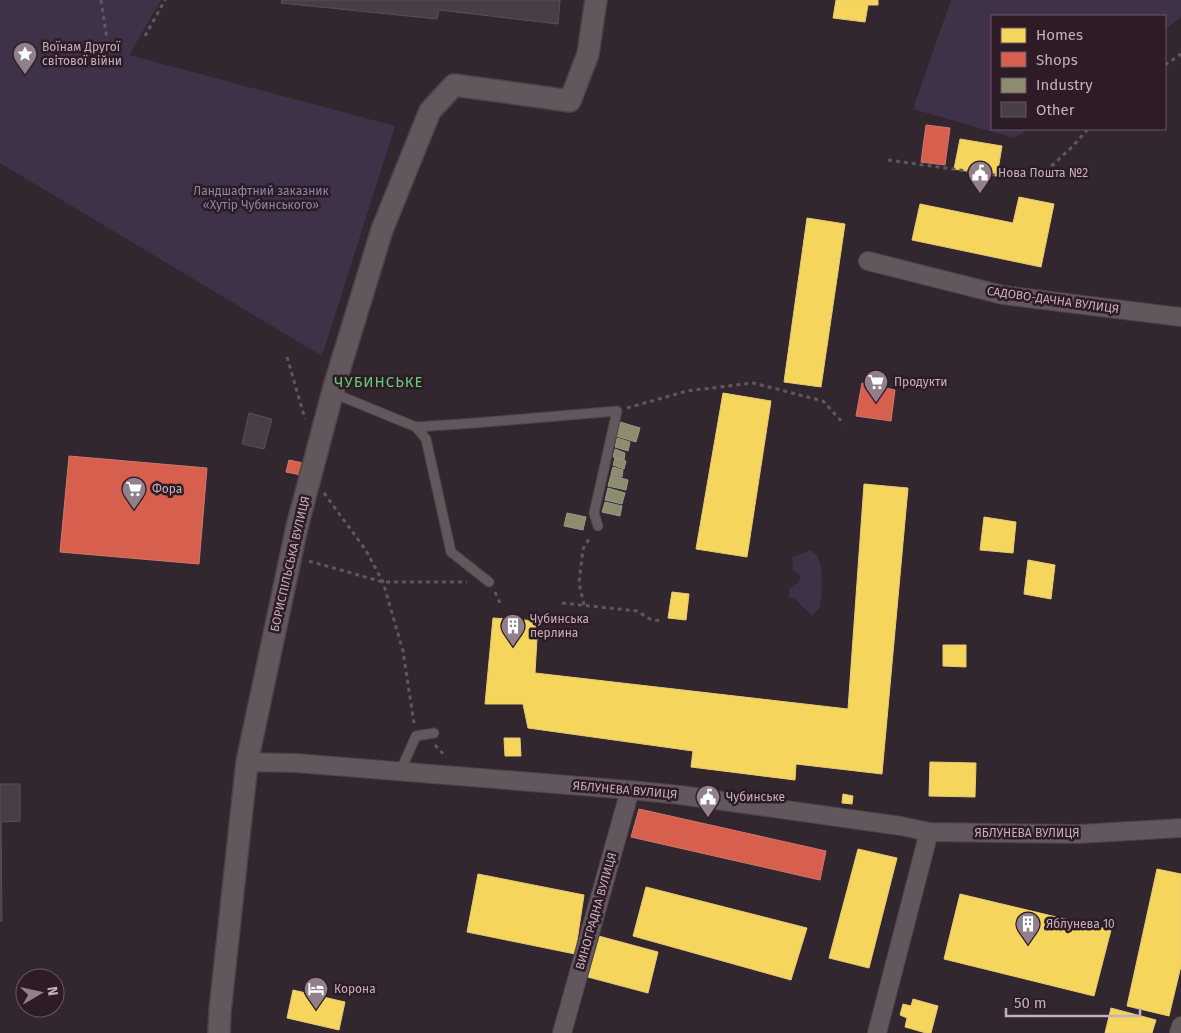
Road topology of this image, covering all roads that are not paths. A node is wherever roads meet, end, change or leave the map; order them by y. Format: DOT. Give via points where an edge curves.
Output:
graph roads {
  1 [pos="596,0"];
  2 [pos="868,261"];
  3 [pos="1181,317"];
  4 [pos="333,393"];
  5 [pos="416,427"];
  6 [pos="598,526"];
  7 [pos="489,582"];
  8 [pos="430,733"];
  9 [pos="248,762"];
  10 [pos="402,772"];
  11 [pos="630,790"];
  12 [pos="1181,828"];
  13 [pos="929,832"];
  14 [pos="1181,1026"];
  15 [pos="219,1033"];
  16 [pos="562,1033"];
  17 [pos="877,1033"];
  18 [pos="1179,1033"];
  1 -- 4 [label="street, БОРИСПІЛЬСЬКА ВУЛИЦЯ" via="588,54 570,101 454,85 430,111 382,230"];
  2 -- 3 [label="street, САДОВО-ДАЧНА ВУЛИЦЯ" via="1003,295"];
  4 -- 5 [label="lane"];
  4 -- 9 [label="street, БОРИСПІЛЬСЬКА ВУЛИЦЯ" via="297,527"];
  5 -- 6 [label="lane" via="617,411 594,512"];
  5 -- 7 [label="lane" via="426,439 451,552"];
  8 -- 10 [label="lane" via="416,736"];
  9 -- 10 [label="street, ЯБЛУНЕВА ВУЛИЦЯ"];
  9 -- 15 [label="street, БОРИСПІЛЬСЬКА ВУЛИЦЯ"];
  10 -- 11 [label="street, ЯБЛУНЕВА ВУЛИЦЯ"];
  11 -- 13 [label="street, ЯБЛУНЕВА ВУЛИЦЯ"];
  11 -- 16 [label="street, ВИНОГРАДНА ВУЛИЦЯ"];
  12 -- 13 [label="street, ЯБЛУНЕВА ВУЛИЦЯ" via="1079,834"];
  13 -- 17 [label="street"];
  14 -- 18 [label="street"];
}
